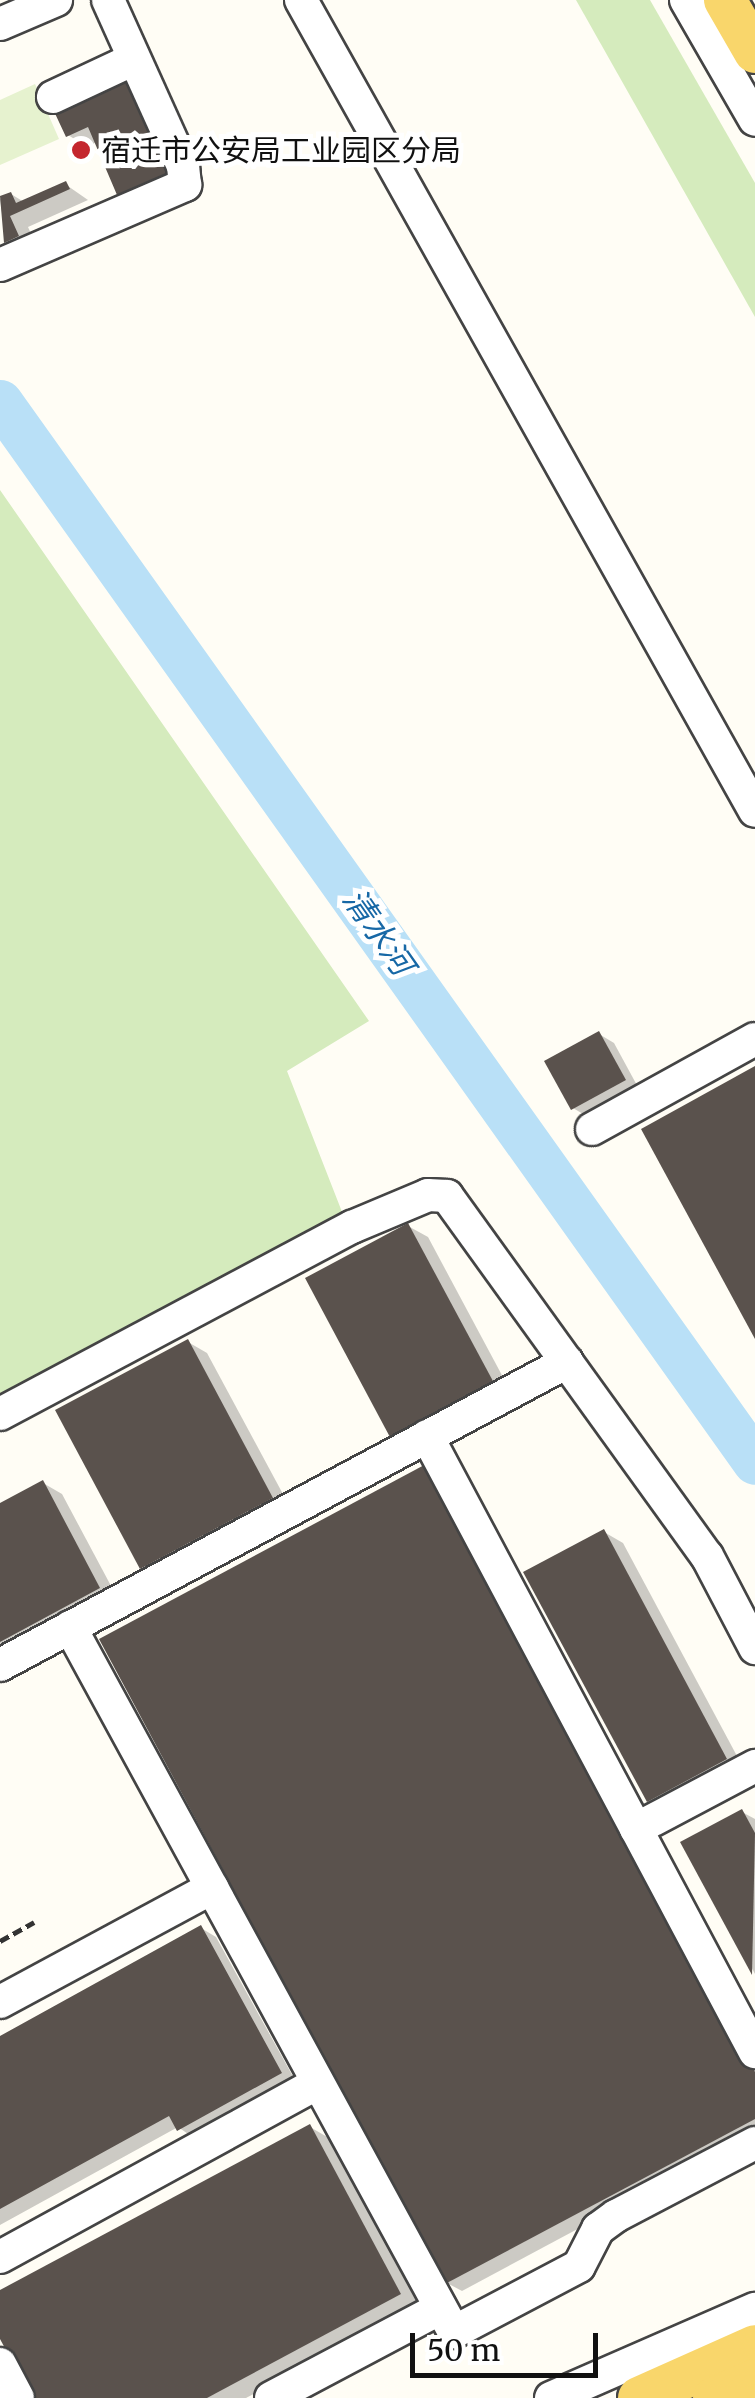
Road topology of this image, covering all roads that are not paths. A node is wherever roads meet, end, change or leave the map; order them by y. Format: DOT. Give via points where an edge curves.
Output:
graph roads {
  1 [pos="56,0"];
  2 [pos="108,0"];
  3 [pos="301,0"];
  4 [pos="686,0"];
  5 [pos="725,0"];
  6 [pos="0,24"];
  7 [pos="755,52"];
  8 [pos="134,59"];
  9 [pos="53,97"];
  10 [pos="755,120"];
  11 [pos="0,265"];
  12 [pos="755,811"];
  13 [pos="755,1039"];
  14 [pos="592,1129"];
  15 [pos="567,1362"];
  16 [pos="0,1414"];
  17 [pos="427,1436"];
  18 [pos="70,1627"];
  19 [pos="755,1648"];
  20 [pos="0,1664"];
  21 [pos="750,1780"];
  22 [pos="636,1829"];
  23 [pos="212,1888"];
  24 [pos="0,2002"];
  25 [pos="755,2052"];
  26 [pos="318,2083"];
  27 [pos="755,2144"];
  28 [pos="0,2257"];
  29 [pos="441,2308"];
  30 [pos="755,2309"];
  31 [pos="755,2346"];
  32 [pos="0,2364"];
  33 [pos="755,2380"];
  34 [pos="18,2398"];
  35 [pos="271,2398"];
  36 [pos="551,2398"];
  37 [pos="639,2398"];
  38 [pos="714,2398"];
  1 -- 6 [label="street"];
  2 -- 8 [label="street"];
  3 -- 12 [label="street"];
  4 -- 10 [label="street"];
  5 -- 7 [label="main road"];
  8 -- 9 [label="street"];
  8 -- 11 [label="street" via="183,166 185,185"];
  13 -- 14 [label="street"];
  15 -- 16 [label="street" via="447,1196 428,1195 352,1227"];
  15 -- 17 [label="street"];
  15 -- 19 [label="street" via="707,1556"];
  17 -- 18 [label="street"];
  17 -- 22 [label="street"];
  18 -- 20 [label="street"];
  18 -- 23 [label="street"];
  21 -- 22 [label="street"];
  22 -- 25 [label="street"];
  23 -- 24 [label="street"];
  23 -- 26 [label="street"];
  26 -- 28 [label="street"];
  26 -- 29 [label="street"];
  27 -- 29 [label="street" via="616,2216 598,2230 579,2266 454,2332"];
  29 -- 35 [label="street"];
  30 -- 36 [label="street"];
  31 -- 37 [label="main road"];
  32 -- 34 [label="street"];
  33 -- 38 [label="main road"];
}
